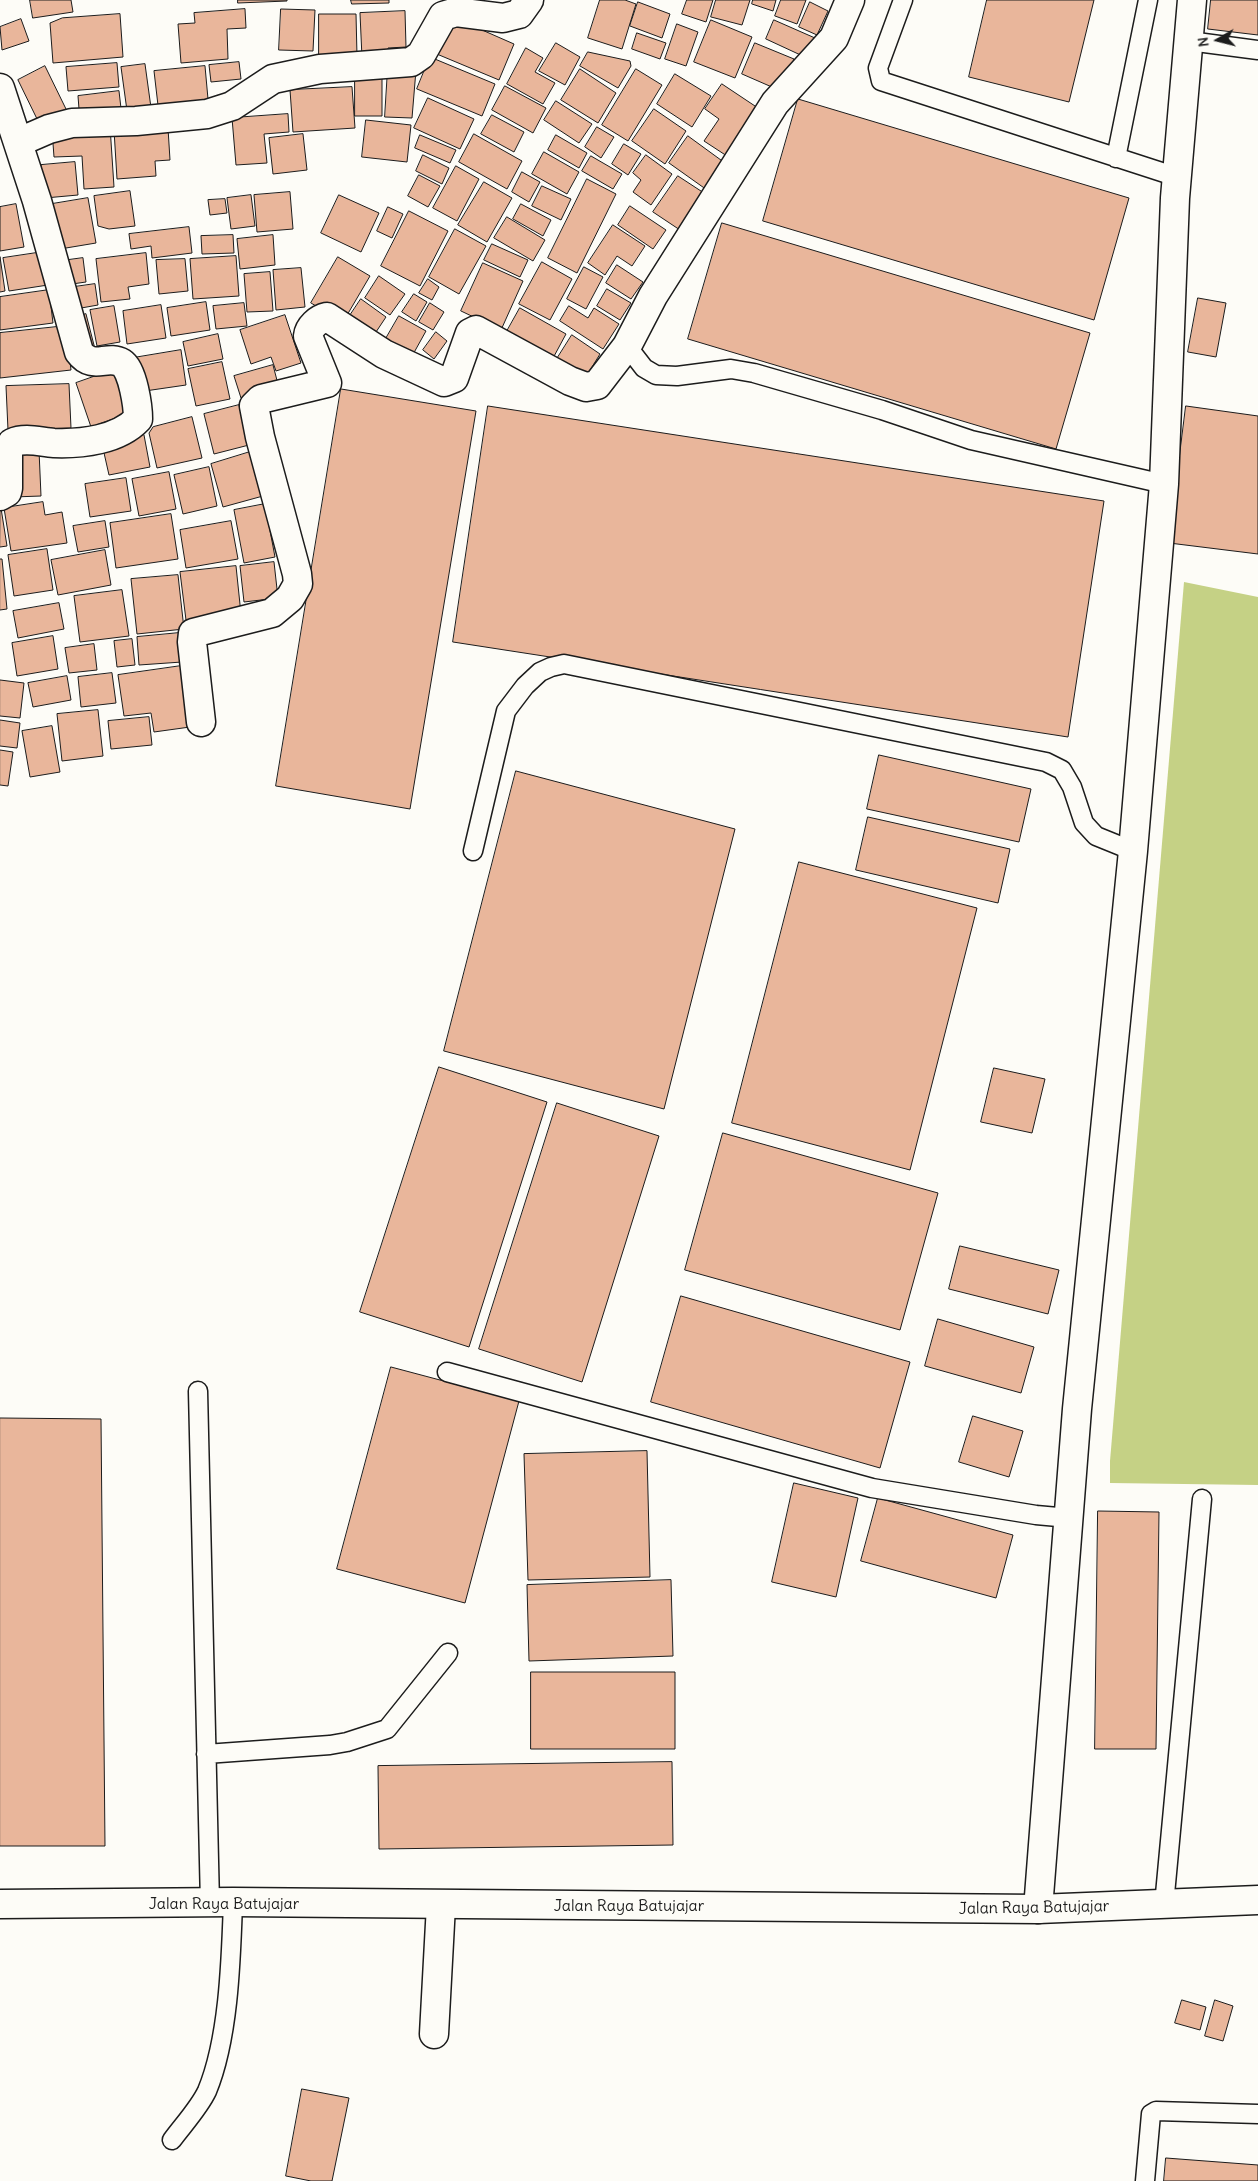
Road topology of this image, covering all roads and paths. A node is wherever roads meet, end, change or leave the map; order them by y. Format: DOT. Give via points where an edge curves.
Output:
graph roads {
  1 [pos="529,0"];
  2 [pos="850,0"];
  3 [pos="903,0"];
  4 [pos="1148,0"];
  5 [pos="1192,0"];
  6 [pos="1189,41"];
  7 [pos="1258,50"];
  8 [pos="0,88"];
  9 [pos="19,142"];
  10 [pos="1116,158"];
  11 [pos="1177,177"];
  12 [pos="627,346"];
  13 [pos="1164,484"];
  14 [pos="0,496"];
  15 [pos="201,722"];
  16 [pos="473,851"];
  17 [pos="1133,851"];
  18 [pos="447,1372"];
  19 [pos="198,1391"];
  20 [pos="1202,1499"];
  21 [pos="1069,1518"];
  22 [pos="448,1653"];
  23 [pos="206,1754"];
  24 [pos="1258,1900"];
  25 [pos="221,1903"];
  26 [pos="0,1904"];
  27 [pos="441,1905"];
  28 [pos="1164,1905"];
  29 [pos="1038,1909"];
  30 [pos="434,2034"];
  31 [pos="1258,2114"];
  32 [pos="172,2140"];
  33 [pos="1145,2181"];
  1 -- 9 [label="main road" via="519,14 503,18 456,12 443,16 421,55 411,62 320,69 273,79 232,106 208,114 72,123"];
  2 -- 12 [label="main road" via="834,38 775,104 653,296"];
  3 -- 10 [label="lane" via="878,68 881,80"];
  4 -- 10 [label="lane"];
  5 -- 6 [label="main road"];
  6 -- 7 [label="lane"];
  6 -- 11 [label="main road"];
  8 -- 9 [label="main road"];
  9 -- 14 [label="main road" via="79,352 84,359 95,362 122,363 128,370 138,406 138,419 128,429 93,441 55,443 19,440 12,443 8,452 8,488"];
  10 -- 11 [label="lane"];
  11 -- 13 [label="main road"];
  12 -- 13 [label="lane" via="644,368 656,376 730,369 754,372 971,440"];
  12 -- 15 [label="main road" via="597,385 586,387 474,330 470,333 454,378 444,382 384,354 327,317 319,321 309,330 308,336 327,383 261,399 254,406 298,584 290,598 272,613 193,633"];
  13 -- 17 [label="main road"];
  16 -- 17 [label="lane" via="506,711 540,672 564,664 1046,762 1062,770 1072,787 1084,823 1096,836"];
  17 -- 21 [label="main road"];
  18 -- 21 [label="lane" via="872,1488 1036,1516"];
  19 -- 23 [label="lane"];
  20 -- 28 [label="lane"];
  21 -- 29 [label="main road"];
  22 -- 23 [label="lane" via="387,1729 330,1745"];
  23 -- 25 [label="lane"];
  24 -- 28 [label="main road, Jalan Raya Batujajar"];
  25 -- 26 [label="main road, Jalan Raya Batujajar"];
  25 -- 27 [label="main road, Jalan Raya Batujajar"];
  25 -- 32 [label="lane" via="231,1965 218,2054 206,2092"];
  27 -- 29 [label="main road, Jalan Raya Batujajar"];
  27 -- 30 [label="main road"];
  28 -- 29 [label="main road, Jalan Raya Batujajar"];
  31 -- 33 [label="lane" via="1156,2111 1151,2114"];
}
